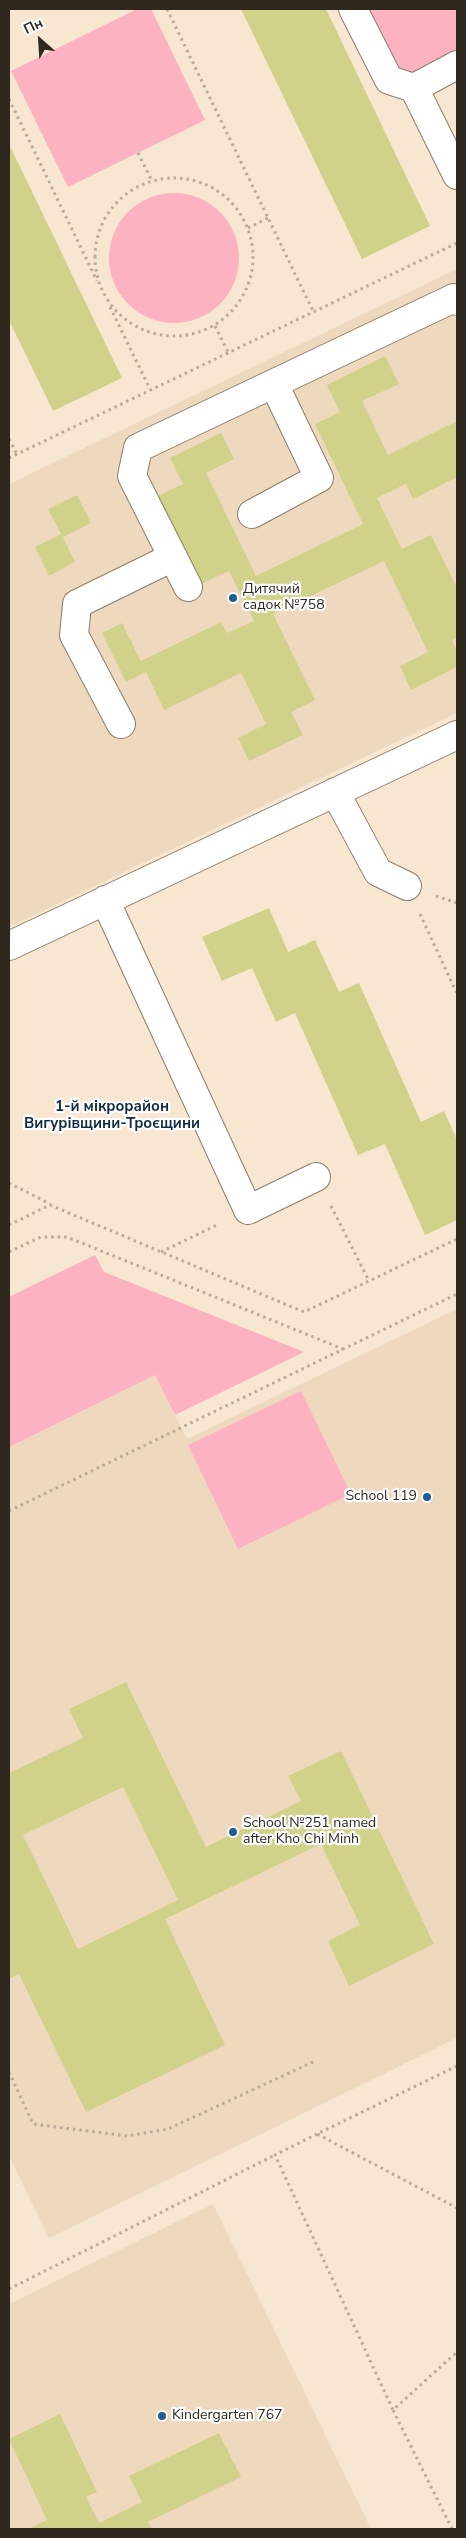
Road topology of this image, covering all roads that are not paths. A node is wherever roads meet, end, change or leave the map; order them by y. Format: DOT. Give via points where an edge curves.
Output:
graph roads {
  1 [pos="353,9"];
  2 [pos="457,65"];
  3 [pos="414,88"];
  4 [pos="457,175"];
  5 [pos="457,301"];
  6 [pos="274,384"];
  7 [pos="252,514"];
  8 [pos="173,557"];
  9 [pos="188,587"];
  10 [pos="121,724"];
  11 [pos="457,735"];
  12 [pos="335,792"];
  13 [pos="407,886"];
  14 [pos="105,900"];
  15 [pos="9,946"];
  16 [pos="316,1177"];
  1 -- 3 [label="lane" via="389,80"];
  2 -- 3 [label="lane"];
  3 -- 4 [label="lane"];
  5 -- 6 [label="lane" via="454,298"];
  6 -- 7 [label="lane" via="319,478"];
  6 -- 8 [label="lane" via="138,448 132,476"];
  8 -- 9 [label="lane"];
  8 -- 10 [label="lane" via="77,604 74,635"];
  11 -- 12 [label="lane"];
  12 -- 13 [label="lane" via="378,872"];
  12 -- 14 [label="lane"];
  14 -- 15 [label="lane"];
  14 -- 16 [label="lane" via="248,1210"];
}
